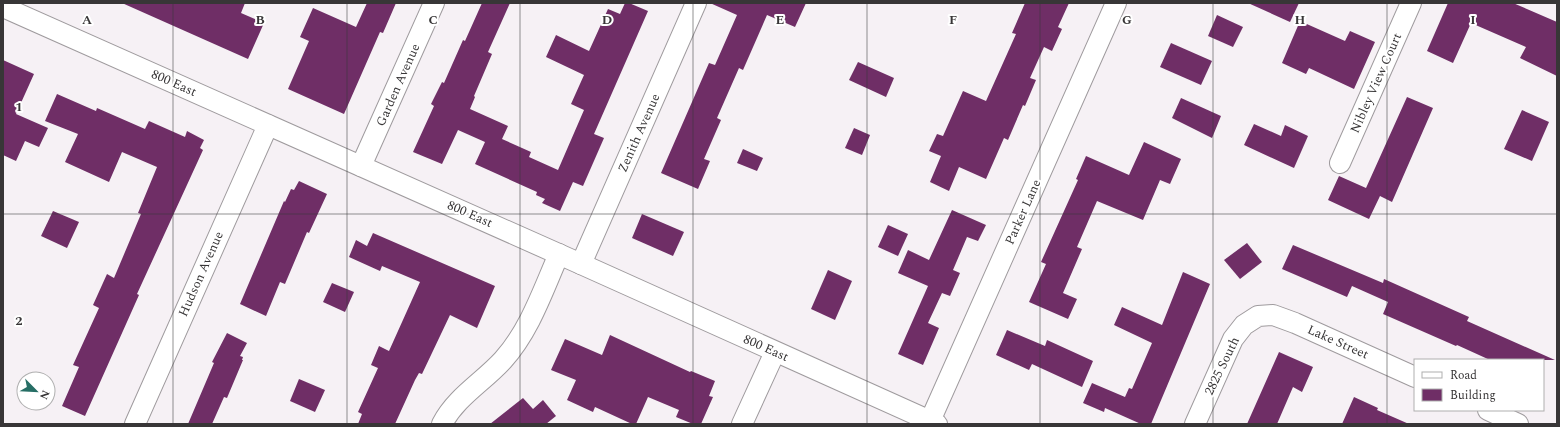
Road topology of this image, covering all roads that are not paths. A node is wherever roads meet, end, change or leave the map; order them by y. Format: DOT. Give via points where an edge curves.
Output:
graph roads {
  1 [pos="434,3"];
  2 [pos="696,3"];
  3 [pos="1116,3"];
  4 [pos="1412,3"];
  5 [pos="3,7"];
  6 [pos="268,125"];
  7 [pos="1340,163"];
  8 [pos="361,166"];
  9 [pos="559,254"];
  10 [pos="581,264"];
  11 [pos="1258,316"];
  12 [pos="775,352"];
  13 [pos="1414,377"];
  14 [pos="1490,411"];
  15 [pos="934,423"];
  16 [pos="135,424"];
  17 [pos="442,424"];
  18 [pos="742,424"];
  19 [pos="1195,424"];
  20 [pos="1518,424"];
  1 -- 8 [label="street, Garden Avenue"];
  2 -- 10 [label="street, Zenith Avenue"];
  3 -- 15 [label="street, Parker Lane"];
  4 -- 7 [label="street, Nibley View Court"];
  5 -- 6 [label="street, 800 East"];
  6 -- 8 [label="street, 800 East"];
  6 -- 16 [label="street, Hudson Avenue"];
  8 -- 9 [label="street, 800 East"];
  9 -- 10 [label="street, 800 East"];
  9 -- 17 [label="street" via="528,324 516,344 503,360 464,396"];
  10 -- 12 [label="street, 800 East"];
  11 -- 13 [label="street, Lake Street" via="1273,315 1296,323"];
  11 -- 19 [label="street, 2825 South" via="1244,325 1233,339"];
  12 -- 15 [label="street, 800 East"];
  12 -- 18 [label="street"];
  14 -- 20 [label="street"];
}
